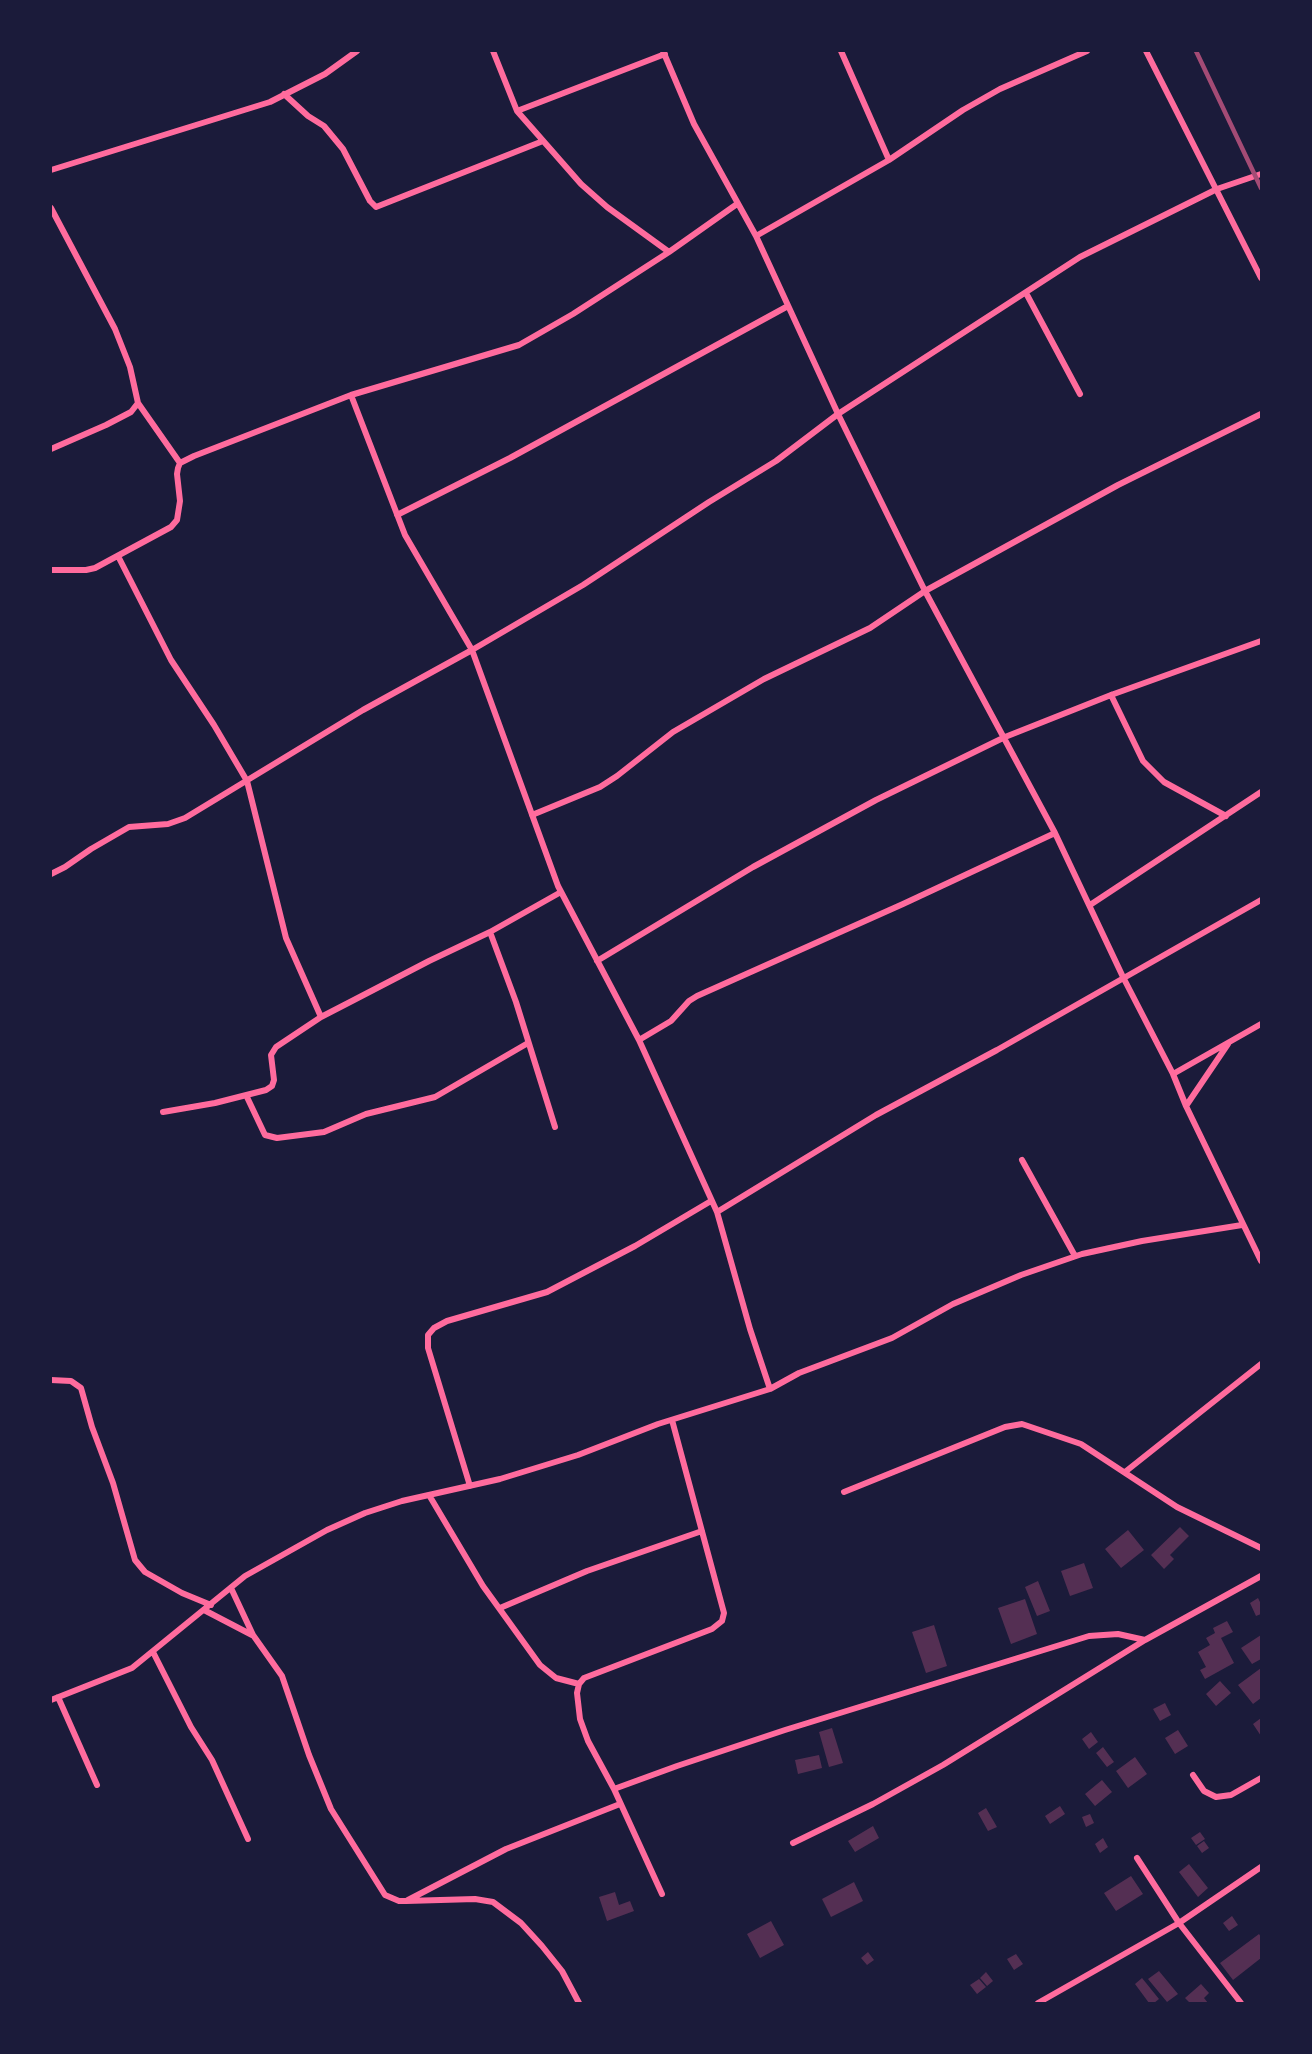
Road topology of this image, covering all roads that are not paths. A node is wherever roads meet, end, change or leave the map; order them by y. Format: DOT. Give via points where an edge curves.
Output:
graph roads {
  1 [pos="357,51"];
  2 [pos="494,51"];
  3 [pos="841,51"];
  4 [pos="1087,51"];
  5 [pos="1146,51"];
  6 [pos="664,52"];
  7 [pos="284,94"];
  8 [pos="517,111"];
  9 [pos="543,141"];
  10 [pos="889,160"];
  11 [pos="51,170"];
  12 [pos="1261,174"];
  13 [pos="1217,189"];
  14 [pos="737,204"];
  15 [pos="51,208"];
  16 [pos="756,236"];
  17 [pos="669,252"];
  18 [pos="1261,278"];
  19 [pos="1026,293"];
  20 [pos="788,306"];
  21 [pos="1080,394"];
  22 [pos="351,395"];
  23 [pos="138,403"];
  24 [pos="838,414"];
  25 [pos="1261,414"];
  26 [pos="51,449"];
  27 [pos="180,463"];
  28 [pos="397,515"];
  29 [pos="118,556"];
  30 [pos="51,570"];
  31 [pos="925,591"];
  32 [pos="1261,640"];
  33 [pos="472,650"];
  34 [pos="1111,695"];
  35 [pos="1005,737"];
  36 [pos="247,781"];
  37 [pos="1261,792"];
  38 [pos="532,815"];
  39 [pos="1226,816"];
  40 [pos="1055,833"];
  41 [pos="51,874"];
  42 [pos="561,892"];
  43 [pos="1261,900"];
  44 [pos="1090,905"];
  45 [pos="490,932"];
  46 [pos="597,961"];
  47 [pos="1123,977"];
  48 [pos="321,1017"];
  49 [pos="1261,1024"];
  50 [pos="639,1040"];
  51 [pos="528,1043"];
  52 [pos="1228,1043"];
  53 [pos="1173,1074"];
  54 [pos="246,1095"];
  55 [pos="1186,1106"];
  56 [pos="163,1112"];
  57 [pos="555,1127"];
  58 [pos="1022,1160"];
  59 [pos="711,1201"];
  60 [pos="717,1212"];
  61 [pos="1242,1225"];
  62 [pos="1075,1256"];
  63 [pos="1261,1261"];
  64 [pos="1261,1364"];
  65 [pos="51,1380"];
  66 [pos="770,1389"];
  67 [pos="672,1420"];
  68 [pos="1125,1472"];
  69 [pos="470,1486"];
  70 [pos="844,1492"];
  71 [pos="429,1496"];
  72 [pos="702,1531"];
  73 [pos="1261,1548"];
  74 [pos="1261,1576"];
  75 [pos="231,1588"];
  76 [pos="211,1605"];
  77 [pos="500,1608"];
  78 [pos="204,1610"];
  79 [pos="253,1635"];
  80 [pos="1145,1640"];
  81 [pos="153,1652"];
  82 [pos="579,1684"];
  83 [pos="58,1697"];
  84 [pos="51,1700"];
  85 [pos="1193,1774"];
  86 [pos="1261,1778"];
  87 [pos="97,1785"];
  88 [pos="614,1789"];
  89 [pos="620,1804"];
  90 [pos="248,1839"];
  91 [pos="793,1843"];
  92 [pos="1137,1858"];
  93 [pos="1261,1867"];
  94 [pos="662,1894"];
  95 [pos="406,1901"];
  96 [pos="1179,1923"];
  97 [pos="579,2003"];
  98 [pos="1038,2003"];
  99 [pos="1241,2003"];
  1 -- 7 [label="street" via="325,74"];
  2 -- 8 [label="street"];
  3 -- 10 [label="street"];
  4 -- 10 [label="street" via="1000,89"];
  5 -- 13 [label="street"];
  6 -- 8 [label="street"];
  6 -- 14 [label="street" via="694,124"];
  7 -- 9 [label="street" via="324,126 343,149 376,207"];
  7 -- 11 [label="street" via="270,102"];
  8 -- 9 [label="street"];
  9 -- 17 [label="street" via="607,207"];
  10 -- 16 [label="street"];
  12 -- 13 [label="street"];
  13 -- 18 [label="street"];
  13 -- 19 [label="street" via="1080,257"];
  14 -- 16 [label="street"];
  14 -- 17 [label="street"];
  15 -- 23 [label="street" via="115,329 130,367"];
  16 -- 20 [label="street"];
  17 -- 22 [label="street" via="519,345"];
  19 -- 21 [label="street"];
  19 -- 24 [label="street"];
  20 -- 24 [label="street"];
  20 -- 28 [label="street"];
  22 -- 27 [label="street"];
  22 -- 28 [label="street"];
  23 -- 26 [label="street" via="131,412"];
  23 -- 27 [label="street"];
  24 -- 31 [label="street"];
  24 -- 33 [label="street" via="776,461 583,585"];
  25 -- 31 [label="street" via="1118,485"];
  27 -- 29 [label="street" via="177,520"];
  28 -- 33 [label="street" via="430,581"];
  29 -- 30 [label="street" via="86,570"];
  29 -- 36 [label="street" via="171,660"];
  31 -- 35 [label="street"];
  31 -- 38 [label="street" via="870,628 764,679 673,732 600,787"];
  32 -- 34 [label="street"];
  33 -- 36 [label="street"];
  33 -- 38 [label="street"];
  34 -- 35 [label="street"];
  34 -- 39 [label="street" via="1143,761 1164,782"];
  35 -- 40 [label="street"];
  35 -- 46 [label="street" via="876,800 753,867"];
  36 -- 41 [label="street" via="185,818 168,824 129,827"];
  36 -- 48 [label="street" via="286,938"];
  37 -- 39 [label="street"];
  38 -- 42 [label="street"];
  39 -- 44 [label="street"];
  40 -- 44 [label="street"];
  40 -- 50 [label="street" via="697,996 671,1021"];
  42 -- 45 [label="street"];
  42 -- 46 [label="street"];
  43 -- 47 [label="street"];
  44 -- 47 [label="street"];
  45 -- 48 [label="street"];
  45 -- 51 [label="street"];
  46 -- 50 [label="street"];
  47 -- 53 [label="street"];
  47 -- 60 [label="street" via="876,1115"];
  48 -- 54 [label="street" via="276,1047 271,1055 272,1086"];
  49 -- 52 [label="street"];
  50 -- 59 [label="street"];
  51 -- 54 [label="street" via="435,1097 366,1114 324,1132 265,1136"];
  51 -- 57 [label="street"];
  52 -- 53 [label="street"];
  52 -- 55 [label="street"];
  53 -- 55 [label="street"];
  54 -- 56 [label="street"];
  55 -- 61 [label="street"];
  58 -- 62 [label="street"];
  59 -- 60 [label="street"];
  59 -- 69 [label="street" via="548,1292 447,1321 428,1335 428,1348"];
  60 -- 66 [label="street"];
  61 -- 62 [label="street"];
  61 -- 63 [label="street"];
  62 -- 66 [label="street" via="953,1304 892,1338 799,1373"];
  64 -- 68 [label="street"];
  65 -- 76 [label="street" via="71,1381 81,1388 135,1560 145,1572"];
  66 -- 67 [label="street"];
  67 -- 69 [label="street" via="578,1455"];
  67 -- 72 [label="street"];
  68 -- 70 [label="street" via="1081,1444 1022,1424 1005,1427"];
  68 -- 73 [label="street" via="1177,1507"];
  69 -- 71 [label="street"];
  71 -- 75 [label="street" via="383,1507 327,1530 244,1576"];
  71 -- 77 [label="street"];
  72 -- 77 [label="street" via="587,1570"];
  72 -- 82 [label="street" via="724,1613 722,1621 712,1629 584,1678"];
  74 -- 80 [label="street"];
  75 -- 76 [label="street"];
  75 -- 79 [label="street"];
  76 -- 78 [label="street"];
  77 -- 82 [label="street" via="540,1665 556,1678"];
  78 -- 79 [label="street"];
  78 -- 81 [label="street"];
  79 -- 95 [label="street" via="282,1676 331,1809 385,1895"];
  80 -- 88 [label="street" via="1118,1634 1089,1636 764,1737"];
  80 -- 91 [label="street" via="943,1766"];
  81 -- 83 [label="street" via="132,1668"];
  81 -- 90 [label="street" via="212,1760"];
  82 -- 88 [label="street" via="576,1694 580,1719"];
  83 -- 84 [label="street"];
  83 -- 87 [label="street"];
  85 -- 86 [label="street" via="1204,1791 1216,1797 1231,1795"];
  88 -- 89 [label="street"];
  89 -- 94 [label="street"];
  89 -- 95 [label="street" via="506,1849"];
  92 -- 96 [label="street"];
  93 -- 96 [label="street"];
  95 -- 97 [label="street" via="493,1902 542,1946 562,1971"];
  96 -- 98 [label="street"];
  96 -- 99 [label="street"];
}
